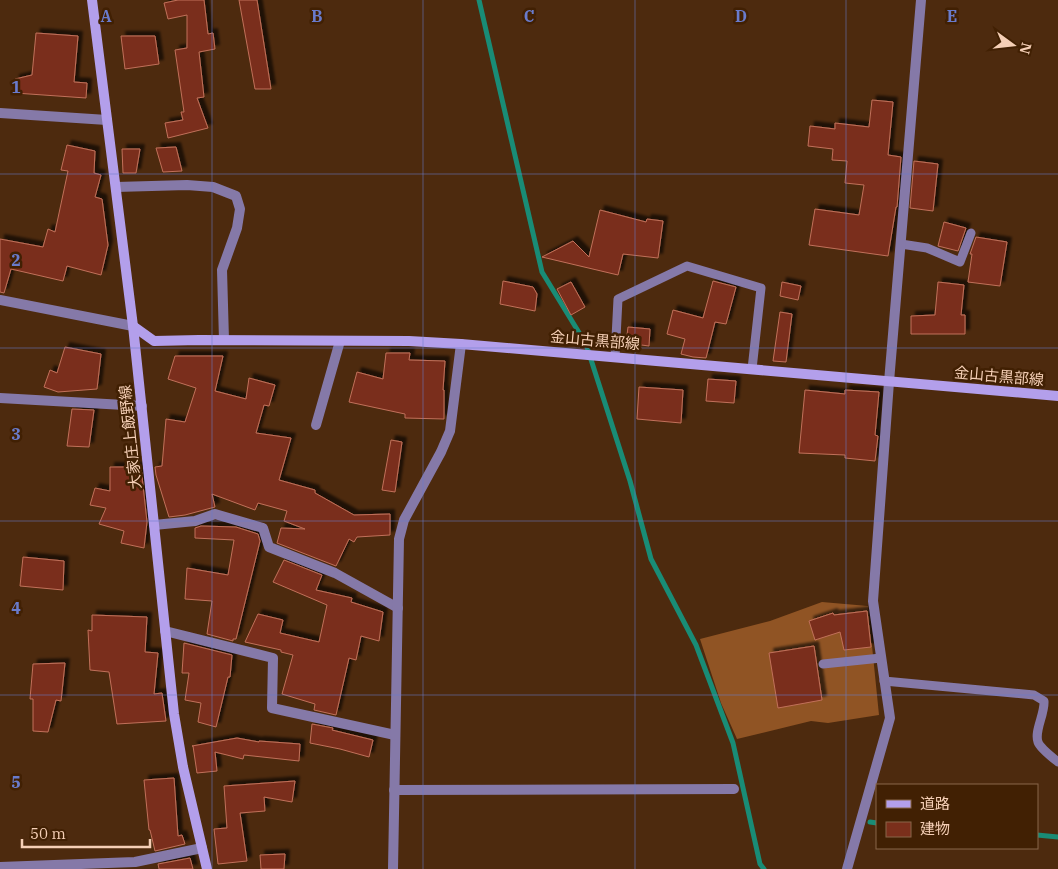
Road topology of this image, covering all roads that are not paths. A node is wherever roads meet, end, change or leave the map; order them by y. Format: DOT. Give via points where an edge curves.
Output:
graph roads {
  1 [pos="92,0"];
  2 [pos="921,0"];
  3 [pos="0,113"];
  4 [pos="107,120"];
  5 [pos="116,187"];
  6 [pos="971,233"];
  7 [pos="901,244"];
  8 [pos="0,300"];
  9 [pos="133,326"];
  10 [pos="224,340"];
  11 [pos="340,341"];
  12 [pos="461,344"];
  13 [pos="616,357"];
  14 [pos="752,369"];
  15 [pos="889,382"];
  16 [pos="1058,396"];
  17 [pos="0,398"];
  18 [pos="142,406"];
  19 [pos="316,425"];
  20 [pos="154,525"];
  21 [pos="398,608"];
  22 [pos="165,631"];
  23 [pos="881,658"];
  24 [pos="823,664"];
  25 [pos="884,681"];
  26 [pos="395,734"];
  27 [pos="1058,762"];
  28 [pos="734,789"];
  29 [pos="394,790"];
  30 [pos="202,848"];
  31 [pos="0,867"];
  32 [pos="207,869"];
  33 [pos="393,869"];
  34 [pos="847,869"];
  1 -- 4 [label="main road, 大家庄上飯野線"];
  2 -- 7 [label="street"];
  3 -- 4 [label="street"];
  4 -- 5 [label="main road, 大家庄上飯野線"];
  5 -- 9 [label="main road, 大家庄上飯野線"];
  5 -- 10 [label="street" via="187,185 213,187 236,196 240,209 237,228 222,270"];
  6 -- 7 [label="lane" via="960,262 927,248"];
  7 -- 15 [label="street"];
  8 -- 9 [label="street"];
  9 -- 10 [label="main road, 金山古黒部線" via="154,340"];
  9 -- 18 [label="main road, 大家庄上飯野線"];
  10 -- 11 [label="main road, 金山古黒部線"];
  11 -- 12 [label="main road, 金山古黒部線"];
  11 -- 19 [label="street"];
  12 -- 13 [label="main road, 金山古黒部線"];
  12 -- 21 [label="street" via="450,431 404,520 399,539"];
  13 -- 14 [label="main road, 金山古黒部線"];
  13 -- 14 [label="lane" via="618,299 687,266 761,288"];
  14 -- 15 [label="main road, 金山古黒部線"];
  15 -- 16 [label="main road, 金山古黒部線"];
  15 -- 23 [label="street" via="873,601"];
  17 -- 18 [label="street"];
  18 -- 20 [label="main road, 大家庄上飯野線"];
  20 -- 21 [label="street" via="196,521 215,514 263,528 269,546 335,573"];
  20 -- 22 [label="main road, 大家庄上飯野線"];
  21 -- 26 [label="street"];
  22 -- 26 [label="street" via="273,658 272,708"];
  22 -- 30 [label="main road, 大家庄上飯野線" via="181,758"];
  23 -- 24 [label="lane"];
  23 -- 25 [label="street"];
  25 -- 27 [label="lane" via="1034,695 1044,701 1038,742"];
  25 -- 34 [label="street" via="890,718"];
  26 -- 29 [label="street"];
  28 -- 29 [label="street"];
  29 -- 33 [label="street"];
  30 -- 31 [label="street" via="135,862"];
  30 -- 32 [label="main road, 大家庄上飯野線"];
}
